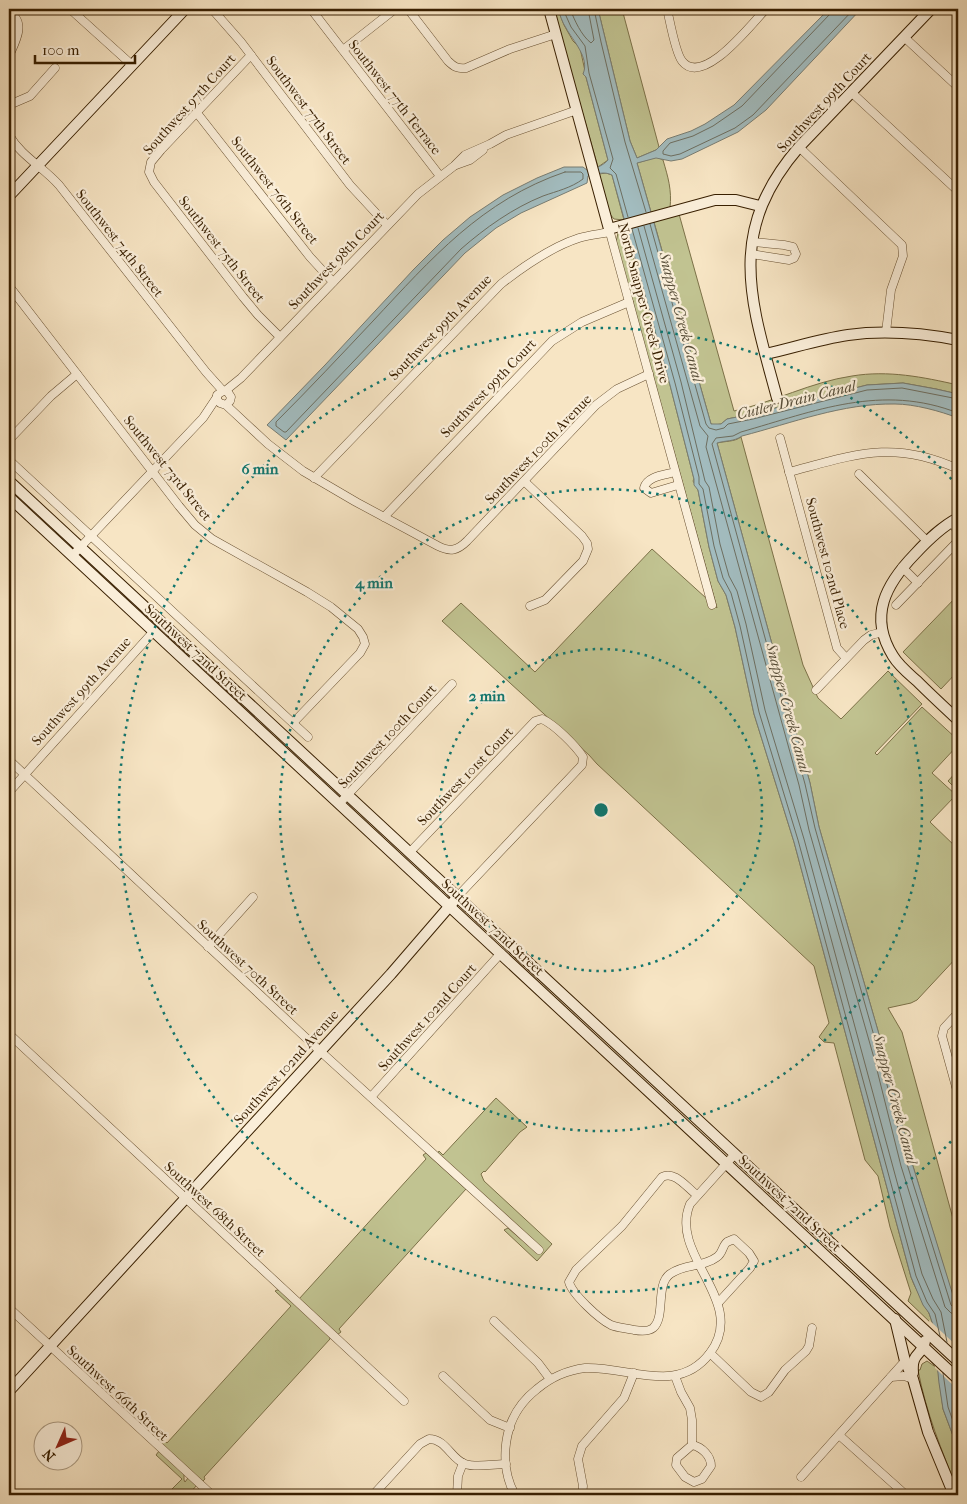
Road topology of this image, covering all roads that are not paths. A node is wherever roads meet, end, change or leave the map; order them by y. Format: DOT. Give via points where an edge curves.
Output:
graph roads {
  1 [pos="70,9"];
  2 [pos="186,9"];
  3 [pos="212,9"];
  4 [pos="311,9"];
  5 [pos="395,9"];
  6 [pos="408,9"];
  7 [pos="549,9"];
  8 [pos="667,9"];
  9 [pos="766,9"];
  10 [pos="931,9"];
  11 [pos="9,12"];
  12 [pos="556,34"];
  13 [pos="904,37"];
  14 [pos="343,50"];
  15 [pos="251,55"];
  16 [pos="9,56"];
  17 [pos="132,65"];
  18 [pos="55,68"];
  19 [pos="958,87"];
  20 [pos="852,92"];
  21 [pos="9,105"];
  22 [pos="577,110"];
  23 [pos="197,113"];
  24 [pos="9,135"];
  25 [pos="799,148"];
  26 [pos="38,166"];
  27 [pos="149,172"];
  28 [pos="440,176"];
  29 [pos="958,191"];
  30 [pos="9,196"];
  31 [pos="760,206"];
  32 [pos="387,225"];
  33 [pos="610,231"];
  34 [pos="753,242"];
  35 [pos="751,254"];
  36 [pos="333,282"];
  37 [pos="9,286"];
  38 [pos="629,302"];
  39 [pos="886,332"];
  40 [pos="280,337"];
  41 [pos="958,340"];
  42 [pos="766,354"];
  43 [pos="77,374"];
  44 [pos="649,374"];
  45 [pos="242,378"];
  46 [pos="220,393"];
  47 [pos="778,398"];
  48 [pos="228,402"];
  49 [pos="203,418"];
  50 [pos="780,438"];
  51 [pos="9,440"];
  52 [pos="9,460"];
  53 [pos="958,469"];
  54 [pos="152,472"];
  55 [pos="675,472"];
  56 [pos="790,472"];
  57 [pos="859,474"];
  58 [pos="314,478"];
  59 [pos="524,480"];
  60 [pos="9,481"];
  61 [pos="678,484"];
  62 [pos="9,497"];
  63 [pos="384,517"];
  64 [pos="955,519"];
  65 [pos="958,532"];
  66 [pos="91,536"];
  67 [pos="927,541"];
  68 [pos="958,541"];
  69 [pos="81,547"];
  70 [pos="72,556"];
  71 [pos="902,567"];
  72 [pos="918,583"];
  73 [pos="712,605"];
  74 [pos="530,606"];
  75 [pos="896,606"];
  76 [pos="162,623"];
  77 [pos="154,631"];
  78 [pos="883,632"];
  79 [pos="846,658"];
  80 [pos="452,684"];
  81 [pos="816,690"];
  82 [pos="229,694"];
  83 [pos="540,719"];
  84 [pos="958,720"];
  85 [pos="293,723"];
  86 [pos="281,734"];
  87 [pos="308,737"];
  88 [pos="273,742"];
  89 [pos="9,760"];
  90 [pos="24,775"];
  91 [pos="9,792"];
  92 [pos="348,796"];
  93 [pos="339,804"];
  94 [pos="410,852"];
  95 [pos="253,897"];
  96 [pos="457,897"];
  97 [pos="450,906"];
  98 [pos="208,947"];
  99 [pos="501,954"];
  100 [pos="958,1013"];
  101 [pos="575,1022"];
  102 [pos="599,1028"];
  103 [pos="9,1034"];
  104 [pos="320,1051"];
  105 [pos="957,1084"];
  106 [pos="958,1094"];
  107 [pos="371,1097"];
  108 [pos="673,1097"];
  109 [pos="666,1106"];
  110 [pos="735,1154"];
  111 [pos="726,1163"];
  112 [pos="697,1195"];
  113 [pos="186,1198"];
  114 [pos="816,1230"];
  115 [pos="808,1239"];
  116 [pos="539,1250"];
  117 [pos="700,1265"];
  118 [pos="869,1279"];
  119 [pos="861,1288"];
  120 [pos="718,1303"];
  121 [pos="9,1308"];
  122 [pos="895,1319"];
  123 [pos="494,1320"];
  124 [pos="812,1328"];
  125 [pos="927,1332"];
  126 [pos="916,1339"];
  127 [pos="50,1346"];
  128 [pos="927,1350"];
  129 [pos="710,1354"];
  130 [pos="905,1357"];
  131 [pos="958,1361"];
  132 [pos="634,1373"];
  133 [pos="442,1376"];
  134 [pos="675,1376"];
  135 [pos="891,1377"];
  136 [pos="550,1379"];
  137 [pos="913,1379"];
  138 [pos="958,1379"];
  139 [pos="9,1391"];
  140 [pos="404,1401"];
  141 [pos="510,1428"];
  142 [pos="839,1435"];
  143 [pos="692,1445"];
  144 [pos="463,1464"];
  145 [pos="506,1464"];
  146 [pos="801,1477"];
  147 [pos="212,1495"];
  148 [pos="373,1495"];
  149 [pos="457,1495"];
  150 [pos="515,1495"];
  151 [pos="582,1495"];
  152 [pos="906,1495"];
  153 [pos="954,1495"];
  1 -- 17 [label="street"];
  2 -- 17 [label="main road"];
  3 -- 15 [label="street, Southwest 77th Street"];
  4 -- 14 [label="street, Southwest 77th Terrace"];
  5 -- 14 [label="street"];
  6 -- 12 [label="street" via="459,68"];
  7 -- 12 [label="main road, North Snapper Creek Drive"];
  8 -- 9 [label="street" via="680,56 690,68 708,64 724,52"];
  10 -- 13 [label="main road, Southwest 99th Court"];
  11 -- 16 [label="street" via="19,30"];
  12 -- 22 [label="main road, North Snapper Creek Drive"];
  13 -- 19 [label="street"];
  13 -- 20 [label="main road, Southwest 99th Court"];
  14 -- 28 [label="street, Southwest 77th Terrace"];
  15 -- 23 [label="street, Southwest 97th Court"];
  15 -- 32 [label="street, Southwest 77th Street" via="350,185"];
  17 -- 26 [label="main road"];
  18 -- 21 [label="street" via="30,96"];
  20 -- 25 [label="main road, Southwest 99th Court"];
  20 -- 29 [label="street"];
  22 -- 28 [label="street, Southwest 98th Court" via="467,153"];
  22 -- 33 [label="main road, North Snapper Creek Drive"];
  23 -- 27 [label="street, Southwest 97th Court" via="157,154"];
  23 -- 36 [label="street, Southwest 76th Street"];
  24 -- 26 [label="street, Southwest 74th Street" via="21,152"];
  25 -- 31 [label="main road, Southwest 99th Court" via="781,170"];
  25 -- 39 [label="street" via="903,248 902,261 891,290"];
  26 -- 30 [label="main road"];
  26 -- 46 [label="street, Southwest 74th Street" via="59,185"];
  27 -- 40 [label="street, Southwest 75th Street" via="249,304"];
  28 -- 32 [label="street, Southwest 98th Court"];
  31 -- 33 [label="main road, Southwest 99th Avenue" via="722,199"];
  31 -- 34 [label="main road, Southwest 99th Court"];
  32 -- 36 [label="street, Southwest 98th Court"];
  33 -- 38 [label="street, North Snapper Creek Drive"];
  33 -- 58 [label="street, Southwest 99th Avenue" via="580,238 547,253 501,284"];
  34 -- 35 [label="main road, Southwest 99th Court"];
  34 -- 35 [label="street" via="784,244 795,249 796,254 789,260"];
  35 -- 42 [label="main road, Southwest 99th Court" via="752,299"];
  36 -- 40 [label="street, Southwest 98th Court"];
  37 -- 43 [label="street, Southwest 73rd Street"];
  38 -- 44 [label="street, North Snapper Creek Drive"];
  38 -- 63 [label="street, Southwest 99th Court" via="586,319 552,341"];
  39 -- 41 [label="main road"];
  39 -- 42 [label="main road" via="846,335"];
  40 -- 45 [label="street, Southwest 98th Court"];
  42 -- 47 [label="main road, Southwest 99th Court"];
  43 -- 51 [label="street"];
  43 -- 54 [label="street, Southwest 73rd Street"];
  44 -- 55 [label="street, North Snapper Creek Drive"];
  44 -- 59 [label="street, Southwest 100th Avenue" via="617,389 596,405"];
  45 -- 46 [label="street, Southwest 98th Court"];
  45 -- 48 [label="street, Southwest 98th Court"];
  46 -- 48 [label="street" via="229,393"];
  46 -- 48 [label="street" via="220,404"];
  46 -- 49 [label="street, Southwest 98th Court"];
  48 -- 49 [label="street, Southwest 98th Court"];
  48 -- 58 [label="street" via="274,449"];
  49 -- 54 [label="street, Southwest 98th Court"];
  50 -- 56 [label="street, Southwest 102nd Place"];
  52 -- 66 [label="street, Southwest 72nd Street"];
  53 -- 56 [label="street" via="903,452 878,452 848,456"];
  54 -- 66 [label="street, Southwest 98th Court"];
  54 -- 85 [label="street, Southwest 73rd Street" via="200,530 308,592 358,629 363,637 365,644 360,653"];
  55 -- 61 [label="street, North Snapper Creek Drive"];
  55 -- 61 [label="street" via="649,480 644,488 650,493"];
  56 -- 79 [label="street, Southwest 102nd Place" via="837,648"];
  57 -- 67 [label="street"];
  58 -- 63 [label="street"];
  59 -- 63 [label="street, Southwest 100th Avenue" via="463,545 453,550 438,546"];
  59 -- 74 [label="street" via="578,532 588,546 583,561 546,600"];
  60 -- 69 [label="main road, Southwest 72nd Street"];
  61 -- 73 [label="street, North Snapper Creek Drive"];
  62 -- 70 [label="main road, Southwest 72nd Street"];
  64 -- 65 [label="street"];
  64 -- 67 [label="main road"];
  66 -- 69 [label="street, Southwest 98th Court"];
  66 -- 85 [label="street, Southwest 72nd Street"];
  67 -- 71 [label="main road"];
  68 -- 72 [label="street"];
  69 -- 70 [label="street, Southwest 98th Court"];
  69 -- 76 [label="main road, Southwest 72nd Street"];
  70 -- 77 [label="main road, Southwest 72nd Street"];
  71 -- 72 [label="street"];
  71 -- 78 [label="main road" via="885,596"];
  72 -- 75 [label="street"];
  76 -- 77 [label="main road"];
  76 -- 82 [label="main road, Southwest 72nd Street"];
  77 -- 82 [label="main road, Southwest 72nd Street"];
  77 -- 90 [label="street, Southwest 99th Avenue"];
  78 -- 79 [label="street, Southwest 102nd Place" via="867,637"];
  78 -- 84 [label="main road" via="898,663"];
  79 -- 81 [label="street, Southwest 102nd Place"];
  80 -- 92 [label="street, Southwest 100th Court"];
  82 -- 86 [label="main road, Southwest 72nd Street"];
  82 -- 88 [label="main road, Southwest 72nd Street"];
  83 -- 94 [label="street, Southwest 101st Court"];
  83 -- 96 [label="street, Southwest 102nd Avenue" via="566,738 584,761"];
  85 -- 87 [label="street, Southwest 72nd Street"];
  86 -- 88 [label="main road"];
  86 -- 92 [label="main road, Southwest 72nd Street"];
  88 -- 93 [label="main road, Southwest 72nd Street"];
  89 -- 90 [label="street, Southwest 70th Street"];
  90 -- 91 [label="street, Southwest 99th Avenue"];
  90 -- 98 [label="street, Southwest 70th Street"];
  92 -- 93 [label="street, Southwest 100th Court"];
  92 -- 94 [label="main road, Southwest 72nd Street"];
  93 -- 97 [label="main road, Southwest 72nd Street"];
  94 -- 96 [label="main road, Southwest 72nd Street"];
  95 -- 98 [label="street"];
  96 -- 97 [label="main road, Southwest 102nd Avenue"];
  96 -- 102 [label="main road, Southwest 72nd Street"];
  97 -- 99 [label="main road, Southwest 72nd Street"];
  97 -- 104 [label="main road, Southwest 102nd Avenue"];
  98 -- 104 [label="street, Southwest 70th Street"];
  99 -- 101 [label="main road, Southwest 72nd Street"];
  99 -- 107 [label="street, Southwest 102nd Court"];
  100 -- 105 [label="street" via="944,1028 943,1039"];
  101 -- 102 [label="main road"];
  101 -- 109 [label="main road, Southwest 72nd Street"];
  102 -- 108 [label="main road, Southwest 72nd Street"];
  103 -- 113 [label="street, Southwest 68th Street"];
  104 -- 107 [label="street, Southwest 70th Street"];
  104 -- 113 [label="main road, Southwest 102nd Avenue"];
  105 -- 106 [label="street"];
  107 -- 116 [label="street, Southwest 70th Street"];
  108 -- 109 [label="main road"];
  108 -- 110 [label="main road, Southwest 72nd Street"];
  109 -- 111 [label="main road, Southwest 72nd Street"];
  110 -- 111 [label="street"];
  110 -- 114 [label="main road, Southwest 72nd Street"];
  111 -- 112 [label="street"];
  111 -- 115 [label="main road, Southwest 72nd Street"];
  112 -- 117 [label="street" via="686,1213 685,1224 687,1238"];
  112 -- 117 [label="street" via="675,1177 664,1176 631,1216 576,1270 569,1282 576,1295 608,1323 645,1330 654,1327 658,1320 663,1285 668,1276 686,1266"];
  113 -- 127 [label="main road, Southwest 102nd Avenue"];
  113 -- 140 [label="street, Southwest 68th Street"];
  114 -- 115 [label="main road"];
  114 -- 118 [label="main road, Southwest 72nd Street"];
  115 -- 119 [label="main road, Southwest 72nd Street"];
  117 -- 120 [label="street"];
  117 -- 120 [label="street" via="719,1256 730,1239 738,1241 753,1257 750,1268"];
  118 -- 119 [label="main road"];
  118 -- 125 [label="main road, Southwest 72nd Street"];
  119 -- 122 [label="main road, Southwest 72nd Street"];
  120 -- 129 [label="street" via="720,1329"];
  121 -- 127 [label="street, Southwest 66th Street"];
  122 -- 126 [label="main road, Southwest 72nd Street"];
  122 -- 130 [label="main road"];
  123 -- 136 [label="street" via="531,1355"];
  124 -- 129 [label="street" via="806,1351 761,1397 751,1392"];
  125 -- 126 [label="main road"];
  125 -- 128 [label="main road"];
  125 -- 131 [label="main road, Southwest 72nd Street"];
  126 -- 128 [label="main road, Southwest 72nd Street"];
  126 -- 130 [label="main road" via="907,1348"];
  127 -- 139 [label="main road, Southwest 102nd Avenue"];
  127 -- 147 [label="street, Southwest 66th Street"];
  128 -- 137 [label="main road" via="912,1362"];
  128 -- 138 [label="main road, Southwest 72nd Street"];
  129 -- 134 [label="street" via="696,1366"];
  130 -- 135 [label="street"];
  130 -- 137 [label="main road"];
  132 -- 134 [label="street"];
  132 -- 136 [label="street" via="587,1368"];
  132 -- 151 [label="street" via="624,1398 582,1446 578,1459"];
  133 -- 141 [label="street" via="490,1420"];
  134 -- 143 [label="street" via="690,1408"];
  135 -- 137 [label="street"];
  135 -- 142 [label="street"];
  136 -- 141 [label="street" via="524,1400"];
  137 -- 153 [label="main road" via="928,1432"];
  141 -- 145 [label="street"];
  142 -- 146 [label="street"];
  142 -- 152 [label="street"];
  143 -- 143 [label="street" via="677,1458 676,1466 694,1482 702,1478 711,1466 709,1457 700,1447"];
  144 -- 145 [label="street"];
  144 -- 148 [label="street" via="440,1442 426,1440"];
  144 -- 149 [label="street" via="458,1476"];
  145 -- 150 [label="street"];
}
